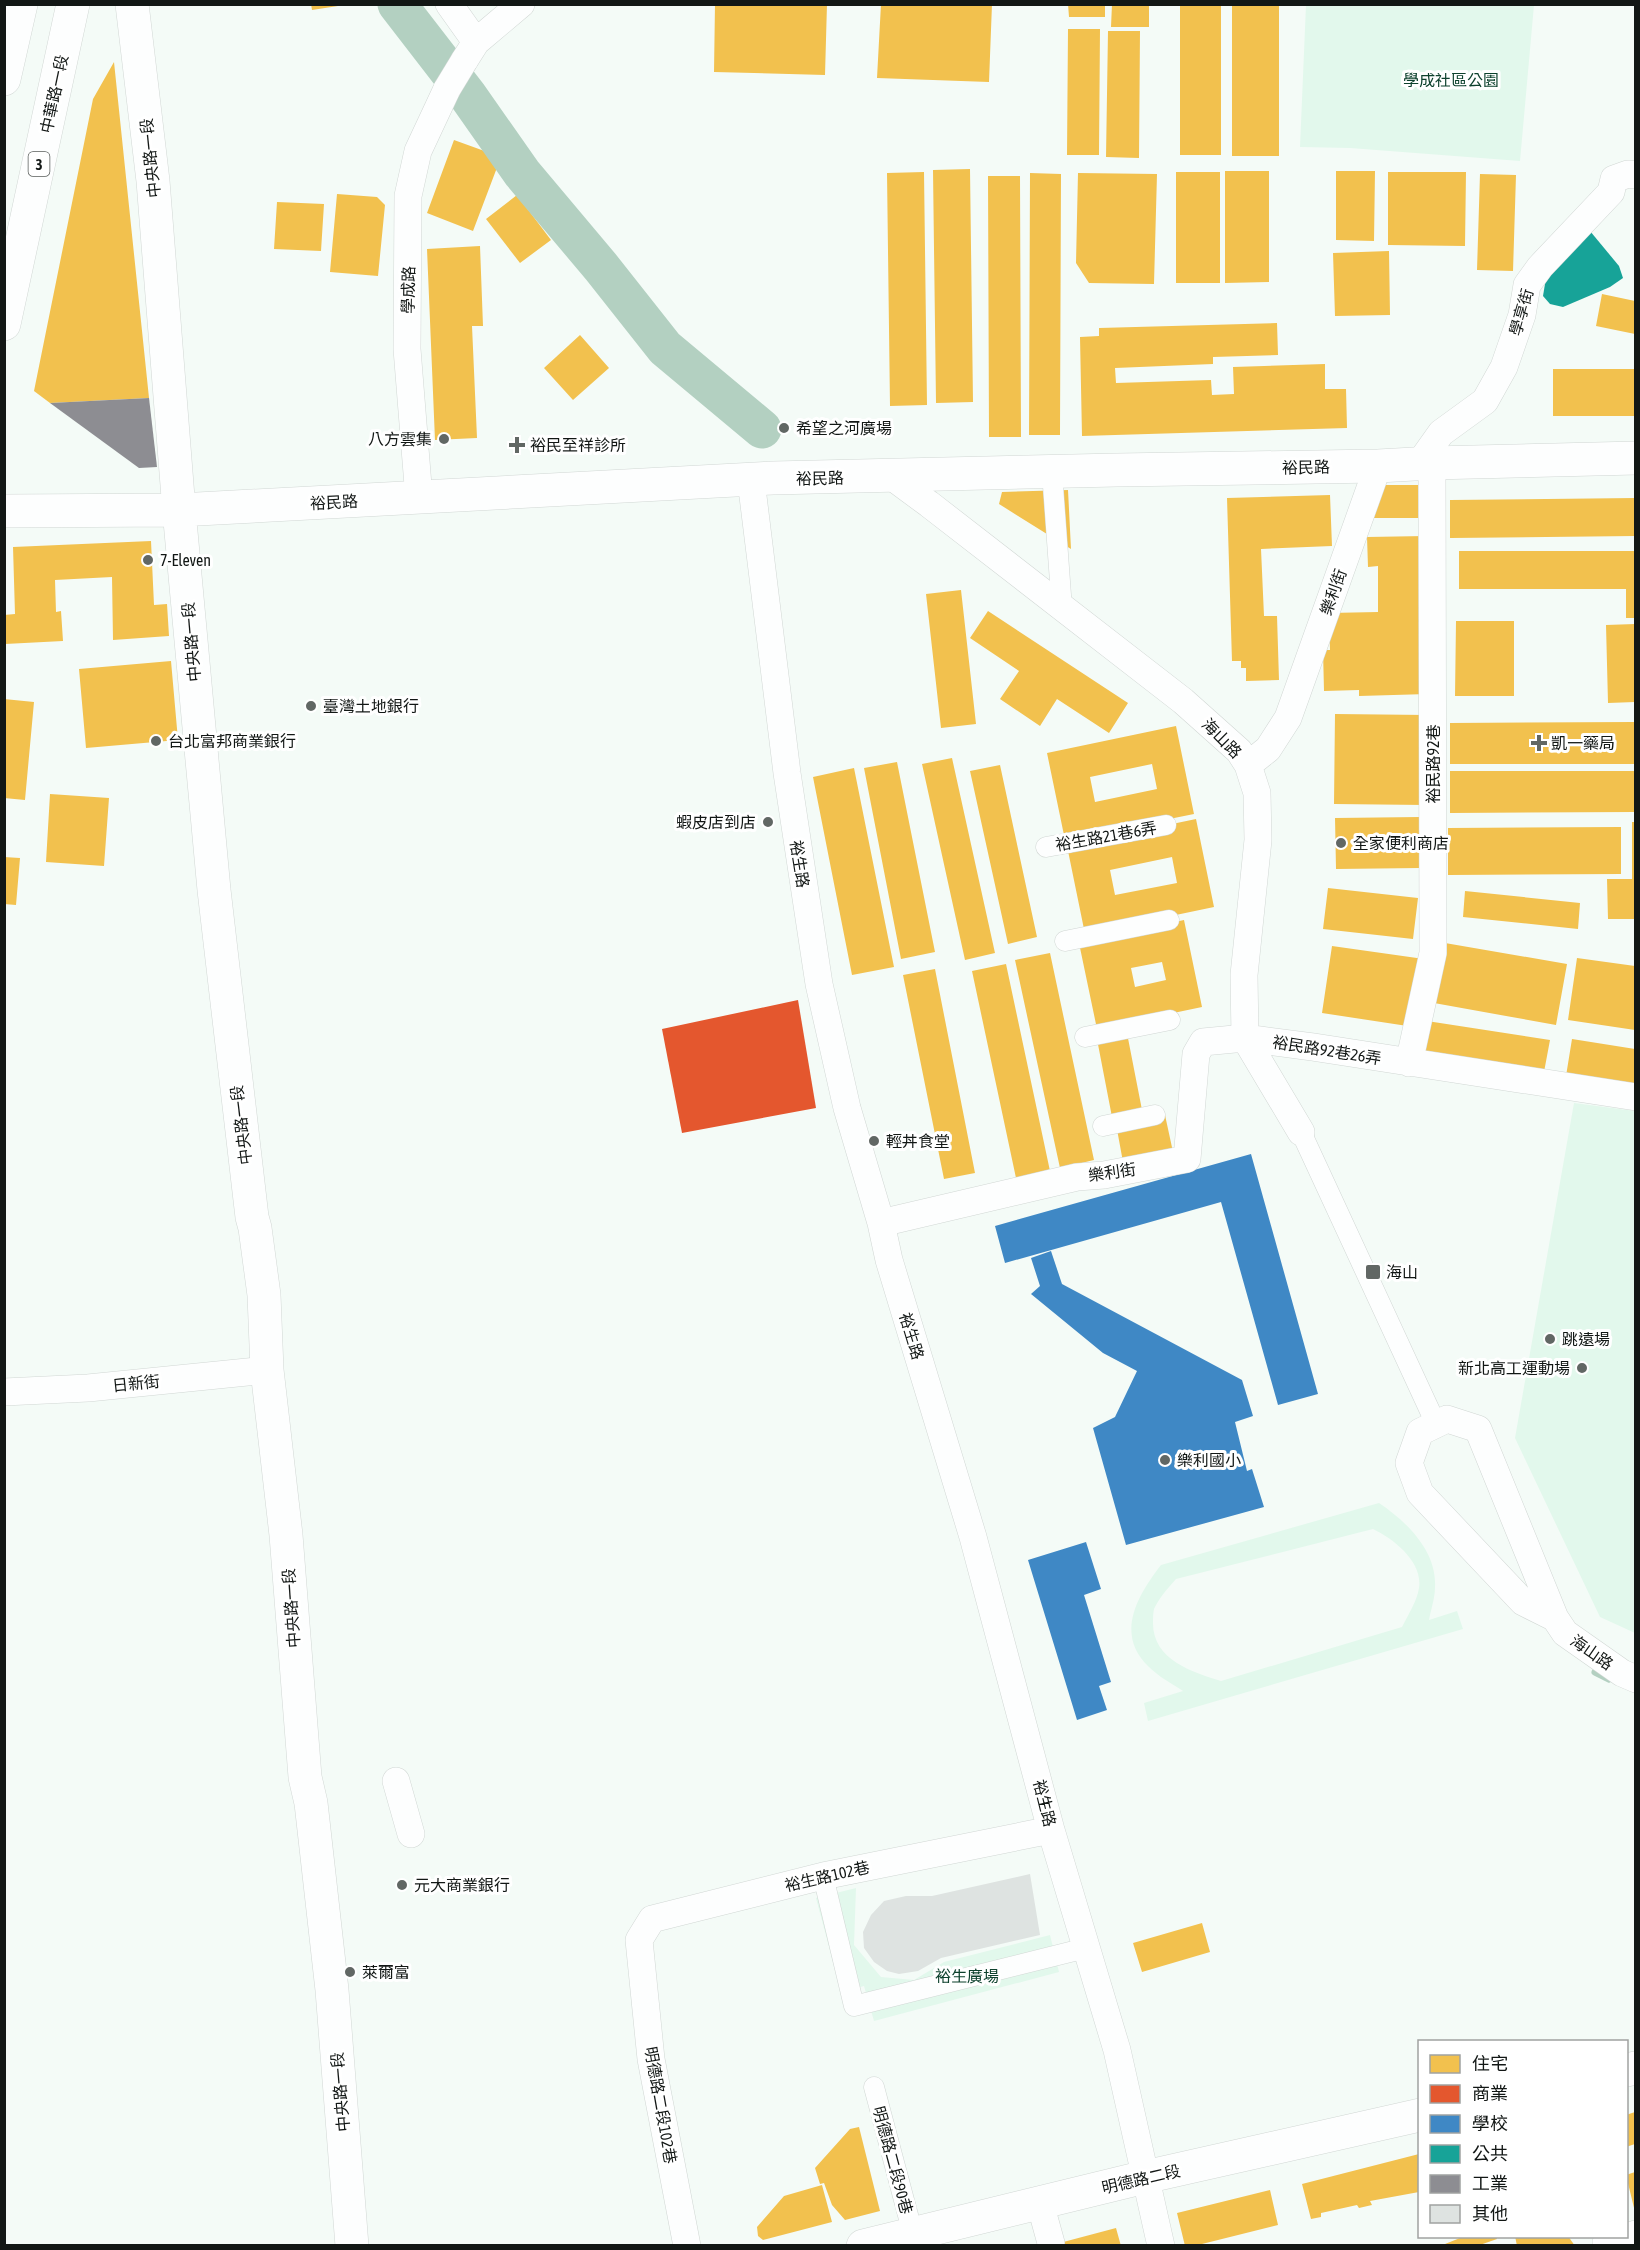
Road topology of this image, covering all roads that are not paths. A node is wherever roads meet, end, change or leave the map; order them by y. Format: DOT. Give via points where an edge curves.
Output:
graph roads {
  1 [pos="21,4"];
  2 [pos="74,4"];
  3 [pos="132,4"];
  4 [pos="449,4"];
  5 [pos="521,4"];
  6 [pos="470,52"];
  7 [pos="4,79"];
  8 [pos="1635,175"];
  9 [pos="4,324"];
  10 [pos="1635,458"];
  11 [pos="1425,463"];
  12 [pos="1378,466"];
  13 [pos="1052,472"];
  14 [pos="891,476"];
  15 [pos="751,480"];
  16 [pos="418,498"];
  17 [pos="179,510"];
  18 [pos="4,511"];
  19 [pos="1062,609"];
  20 [pos="1248,765"];
  21 [pos="1166,825"];
  22 [pos="1046,847"];
  23 [pos="1169,920"];
  24 [pos="1065,941"];
  25 [pos="1170,1020"];
  26 [pos="1085,1037"];
  27 [pos="1245,1038"];
  28 [pos="1409,1063"];
  29 [pos="1635,1097"];
  30 [pos="1155,1115"];
  31 [pos="1103,1126"];
  32 [pos="1301,1132"];
  33 [pos="881,1222"];
  34 [pos="267,1370"];
  35 [pos="4,1392"];
  36 [pos="1436,1424"];
  37 [pos="1555,1618"];
  38 [pos="1635,1679"];
  39 [pos="396,1781"];
  40 [pos="1051,1830"];
  41 [pos="411,1834"];
  42 [pos="823,1876"];
  43 [pos="1086,1948"];
  44 [pos="641,1964"];
  45 [pos="874,2087"];
  46 [pos="1418,2115"];
  47 [pos="1145,2177"];
  48 [pos="1040,2204"];
  49 [pos="913,2234"];
  50 [pos="1622,2238"];
  51 [pos="1051,2243"];
  52 [pos="1606,2243"];
  53 [pos="352,2246"];
  54 [pos="687,2246"];
  55 [pos="862,2246"];
  56 [pos="1161,2246"];
  1 -- 7 [label="street"];
  2 -- 9 [label="street, 中華路一段 / 3"];
  3 -- 17 [label="street, 中央路一段" via="153,181"];
  4 -- 6 [label="street"];
  5 -- 6 [label="street"];
  6 -- 16 [label="street, 學成路, bridge" via="447,89 418,151 408,196 407,348"];
  8 -- 11 [label="street, 學享街" via="1614,179 1611,192 1540,267 1527,285 1508,357 1485,401 1441,433"];
  10 -- 11 [label="street, 裕民路"];
  11 -- 12 [label="street, 裕民路"];
  11 -- 28 [label="street, 裕民路92巷" via="1433,953"];
  12 -- 13 [label="street, 裕民路"];
  12 -- 20 [label="street, 樂利街" via="1288,718 1268,749"];
  13 -- 14 [label="street, 裕民路"];
  13 -- 19 [label="street"];
  14 -- 15 [label="street, 裕民路"];
  14 -- 19 [label="street, 海山路"];
  15 -- 16 [label="street, 裕民路"];
  15 -- 33 [label="street, 裕生路" via="787,773 819,984 847,1108"];
  16 -- 17 [label="street, 裕民路"];
  17 -- 18 [label="street, 裕民路"];
  17 -- 34 [label="street, 中央路一段" via="214,890 264,1295"];
  19 -- 20 [label="street, 海山路" via="1183,701 1239,751"];
  20 -- 27 [label="street, 海山路" via="1257,793 1258,840 1244,975"];
  21 -- 22 [label="street, 裕生路21巷6弄"];
  23 -- 24 [label="street"];
  25 -- 26 [label="street"];
  27 -- 28 [label="street, 裕民路92巷26弄"];
  27 -- 32 [label="street, 海山路"];
  27 -- 33 [label="street, 樂利街" via="1203,1042 1196,1054 1187,1159 1077,1177"];
  28 -- 29 [label="street, 裕民路92巷26弄"];
  30 -- 31 [label="street"];
  32 -- 36 [label="street"];
  33 -- 40 [label="street, 裕生路" via="981,1568"];
  34 -- 35 [label="street, 日新街" via="88,1388"];
  34 -- 53 [label="street, 中央路一段" via="286,1535 305,1777 332,1990"];
  36 -- 37 [label="street" via="1447,1419 1478,1429"];
  36 -- 37 [label="street" via="1420,1432 1409,1463 1420,1493 1523,1602"];
  37 -- 38 [label="street, 海山路" via="1564,1633"];
  39 -- 41 [label="street"];
  40 -- 42 [label="street, 裕生路102巷"];
  40 -- 43 [label="street, 裕生路"];
  42 -- 43 [label="street" via="854,2006"];
  42 -- 44 [label="street, 裕生路102巷" via="652,1919 639,1940"];
  43 -- 47 [label="street, 裕生路" via="1117,2050"];
  44 -- 54 [label="street, 明德路二段102巷" via="651,2059"];
  45 -- 49 [label="street, 明德路二段90巷"];
  46 -- 47 [label="street, 明德路二段"];
  47 -- 48 [label="street, 明德路二段"];
  47 -- 56 [label="street, 裕生路"];
  48 -- 49 [label="street, 明德路二段"];
  48 -- 51 [label="street"];
  49 -- 55 [label="street, 明德路二段"];
  50 -- 52 [label="street"];
}
